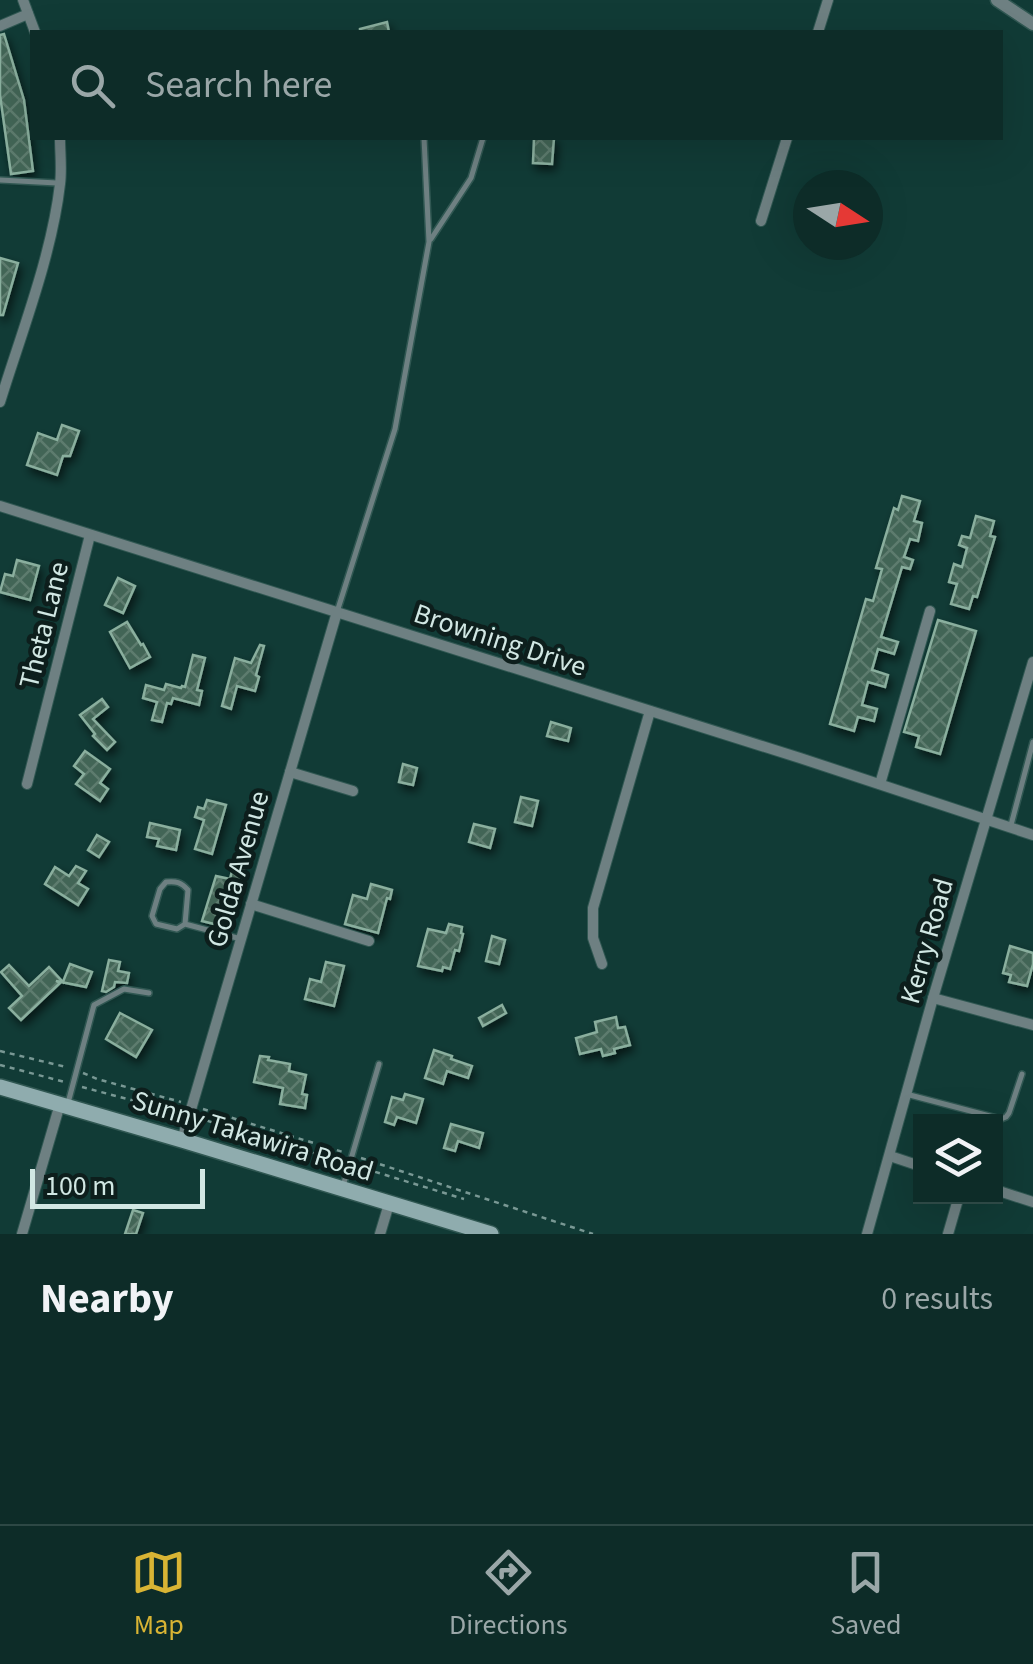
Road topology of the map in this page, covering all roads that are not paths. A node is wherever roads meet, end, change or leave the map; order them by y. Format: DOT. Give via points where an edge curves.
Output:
graph roads {
  1 [pos="23,0"];
  2 [pos="828,0"];
  3 [pos="998,0"];
  4 [pos="28,14"];
  5 [pos="1033,24"];
  6 [pos="0,26"];
  7 [pos="34,30"];
  8 [pos="819,30"];
  9 [pos="60,140"];
  10 [pos="424,140"];
  11 [pos="482,140"];
  12 [pos="785,140"];
  13 [pos="0,180"];
  14 [pos="60,183"];
  15 [pos="761,221"];
  16 [pos="429,242"];
  17 [pos="0,402"];
  18 [pos="0,506"];
  19 [pos="90,535"];
  20 [pos="930,610"];
  21 [pos="337,612"];
  22 [pos="1033,662"];
  23 [pos="1030,686"];
  24 [pos="650,711"];
  25 [pos="1033,742"];
  26 [pos="290,772"];
  27 [pos="27,784"];
  28 [pos="880,784"];
  29 [pos="354,791"];
  30 [pos="986,820"];
  31 [pos="1010,828"];
  32 [pos="1033,834"];
  33 [pos="251,904"];
  34 [pos="184,924"];
  35 [pos="241,939"];
  36 [pos="368,941"];
  37 [pos="602,964"];
  38 [pos="149,993"];
  39 [pos="933,998"];
  40 [pos="1033,1025"];
  41 [pos="379,1064"];
  42 [pos="1022,1074"];
  43 [pos="0,1088"];
  44 [pos="906,1094"];
  45 [pos="64,1105"];
  46 [pos="182,1140"];
  47 [pos="890,1156"];
  48 [pos="913,1164"];
  49 [pos="342,1189"];
  50 [pos="1003,1192"];
  51 [pos="1033,1202"];
  52 [pos="388,1204"];
  53 [pos="957,1204"];
  54 [pos="22,1234"];
  55 [pos="380,1234"];
  56 [pos="491,1234"];
  57 [pos="867,1234"];
  58 [pos="948,1234"];
  1 -- 4 [label="street"];
  2 -- 8 [label="street"];
  3 -- 5 [label="street"];
  4 -- 6 [label="street"];
  4 -- 7 [label="street"];
  9 -- 14 [label="street"];
  10 -- 16 [label="lane"];
  11 -- 16 [label="lane" via="471,178"];
  12 -- 15 [label="street"];
  13 -- 14 [label="lane"];
  14 -- 17 [label="street" via="36,290"];
  16 -- 21 [label="lane" via="395,429"];
  18 -- 19 [label="street, Browning Drive"];
  19 -- 21 [label="street, Browning Drive"];
  19 -- 27 [label="street, Theta Lane"];
  20 -- 28 [label="street"];
  21 -- 24 [label="street, Browning Drive"];
  21 -- 26 [label="street, Golda Avenue"];
  22 -- 23 [label="street, Kerry Road"];
  23 -- 30 [label="street, Kerry Road"];
  24 -- 28 [label="street, Browning Drive"];
  24 -- 37 [label="street" via="593,908"];
  25 -- 31 [label="lane"];
  26 -- 29 [label="street"];
  26 -- 33 [label="street, Golda Avenue"];
  28 -- 30 [label="street, Browning Drive"];
  30 -- 31 [label="street, Browning Drive"];
  30 -- 39 [label="street, Kerry Road"];
  31 -- 32 [label="street, Browning Drive"];
  33 -- 35 [label="street, Golda Avenue"];
  33 -- 36 [label="street"];
  34 -- 34 [label="lane" via="188,890 166,882 152,916 156,924"];
  34 -- 35 [label="lane"];
  35 -- 46 [label="street, Golda Avenue"];
  38 -- 45 [label="lane" via="124,989 94,1005"];
  39 -- 40 [label="street"];
  39 -- 44 [label="street, Kerry Road"];
  41 -- 49 [label="lane"];
  42 -- 44 [label="lane" via="1001,1119"];
  43 -- 45 [label="main road, Sunny Takawira Road"];
  44 -- 47 [label="street, Kerry Road"];
  45 -- 46 [label="main road, Sunny Takawira Road"];
  45 -- 54 [label="street"];
  46 -- 49 [label="main road, Sunny Takawira Road"];
  47 -- 48 [label="street"];
  47 -- 57 [label="street, Kerry Road"];
  49 -- 52 [label="main road, Sunny Takawira Road"];
  50 -- 51 [label="street"];
  52 -- 55 [label="street"];
  52 -- 56 [label="main road, Sunny Takawira Road"];
  53 -- 58 [label="street"];
}
